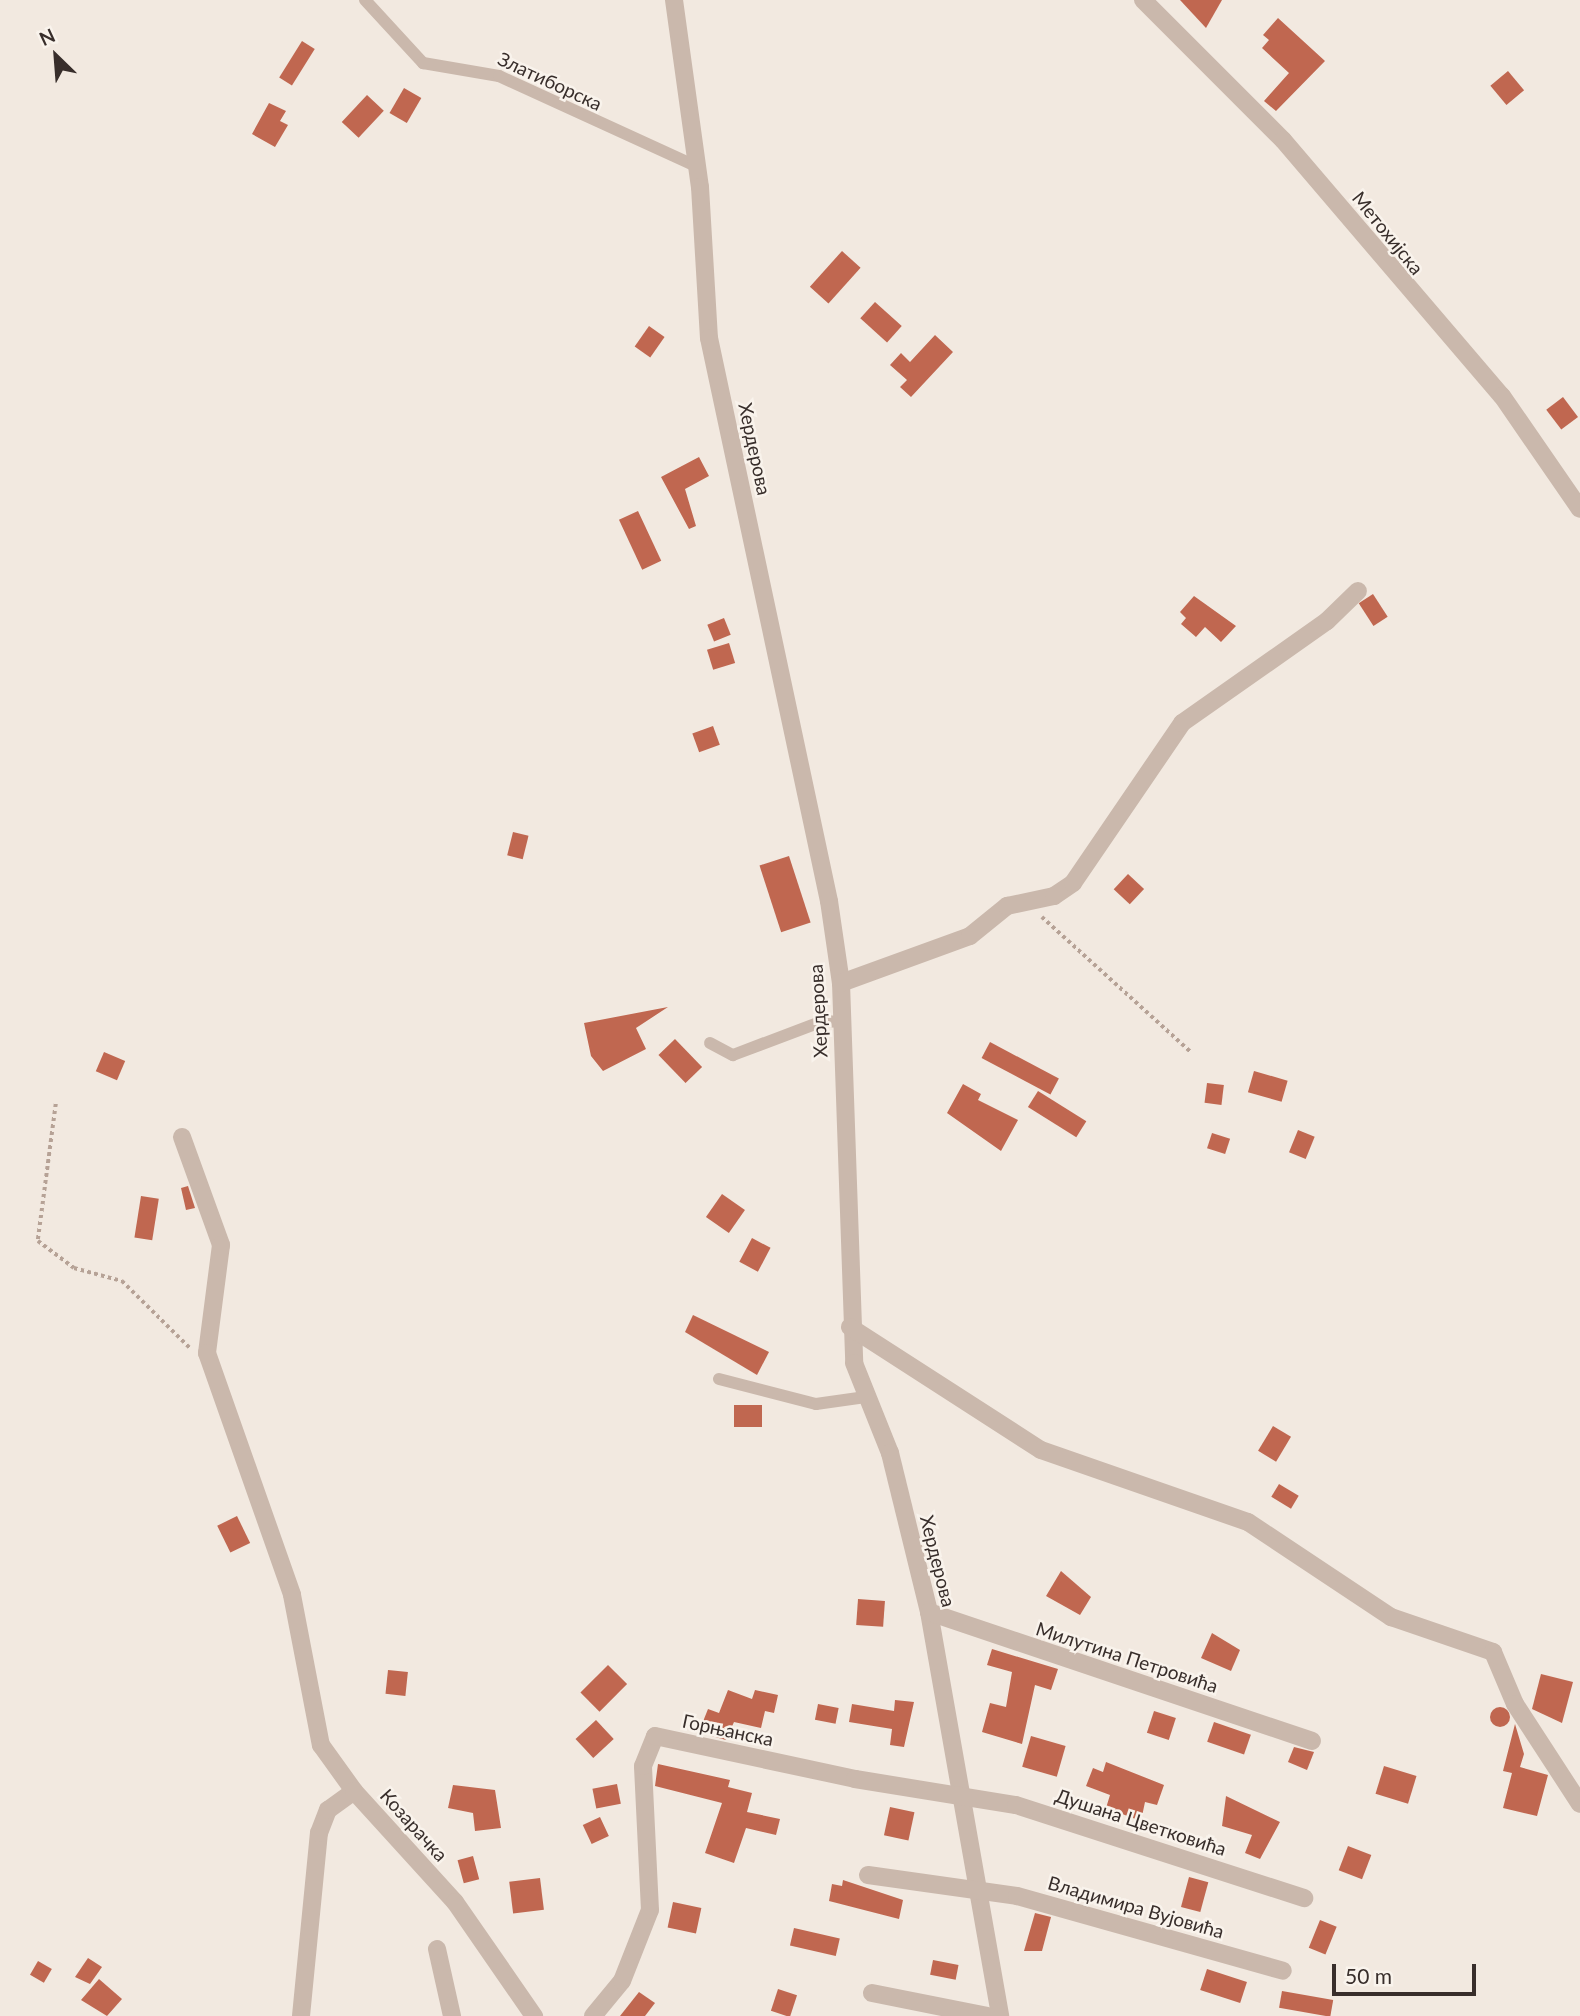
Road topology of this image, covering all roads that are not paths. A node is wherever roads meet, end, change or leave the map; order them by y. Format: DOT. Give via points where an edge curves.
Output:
graph roads {
  1 [pos="365,0"];
  2 [pos="674,0"];
  3 [pos="1143,0"];
  4 [pos="698,167"];
  5 [pos="1580,509"];
  6 [pos="1358,591"];
  7 [pos="841,983"];
  8 [pos="841,1022"];
  9 [pos="710,1043"];
  10 [pos="182,1137"];
  11 [pos="850,1327"];
  12 [pos="719,1379"];
  13 [pos="866,1397"];
  14 [pos="929,1612"];
  15 [pos="1312,1741"];
  16 [pos="354,1791"];
  17 [pos="962,1796"];
  18 [pos="1580,1804"];
  19 [pos="868,1875"];
  20 [pos="975,1893"];
  21 [pos="1304,1898"];
  22 [pos="437,1949"];
  23 [pos="1283,1971"];
  24 [pos="872,1993"];
  25 [pos="301,2016"];
  26 [pos="452,2016"];
  27 [pos="534,2016"];
  28 [pos="593,2016"];
  29 [pos="987,2016"];
  30 [pos="1000,2016"];
  1 -- 4 [label="lane, Златиборска" via="423,63 499,76"];
  2 -- 4 [label="street, Хердерова"];
  3 -- 5 [label="street, Метохијска" via="1283,140 1502,396"];
  4 -- 7 [label="street, Хердерова" via="709,338 829,901"];
  6 -- 7 [label="street" via="1327,621 1182,723 1073,883 1054,896 1007,906 970,936"];
  7 -- 8 [label="street, Хердерова"];
  8 -- 9 [label="lane" via="823,1021 733,1055"];
  8 -- 11 [label="street, Хердерова"];
  10 -- 16 [label="street" via="221,1245 207,1353 292,1595 321,1745"];
  11 -- 13 [label="street, Хердерова"];
  11 -- 18 [label="street" via="1041,1450 1248,1522 1379,1611 1447,1641 1493,1651 1515,1704"];
  12 -- 13 [label="lane" via="816,1404"];
  13 -- 14 [label="street, Хердерова" via="890,1453"];
  14 -- 15 [label="street, Милутина Петровића"];
  14 -- 17 [label="street, Хердерова"];
  16 -- 25 [label="street, Козарачка" via="328,1810 319,1833"];
  16 -- 27 [label="street, Козарачка" via="455,1902"];
  17 -- 20 [label="street, Хердерова"];
  17 -- 21 [label="street, Душана Цветковића" via="1094,1827"];
  17 -- 28 [label="street, Горњанска" via="656,1737 643,1766 650,1910 622,1981"];
  19 -- 20 [label="street, Владимира Вујовића"];
  20 -- 23 [label="street, Владимира Вујовића" via="1081,1912"];
  20 -- 30 [label="street, Хердерова"];
  22 -- 26 [label="street"];
  24 -- 29 [label="street"];
}
